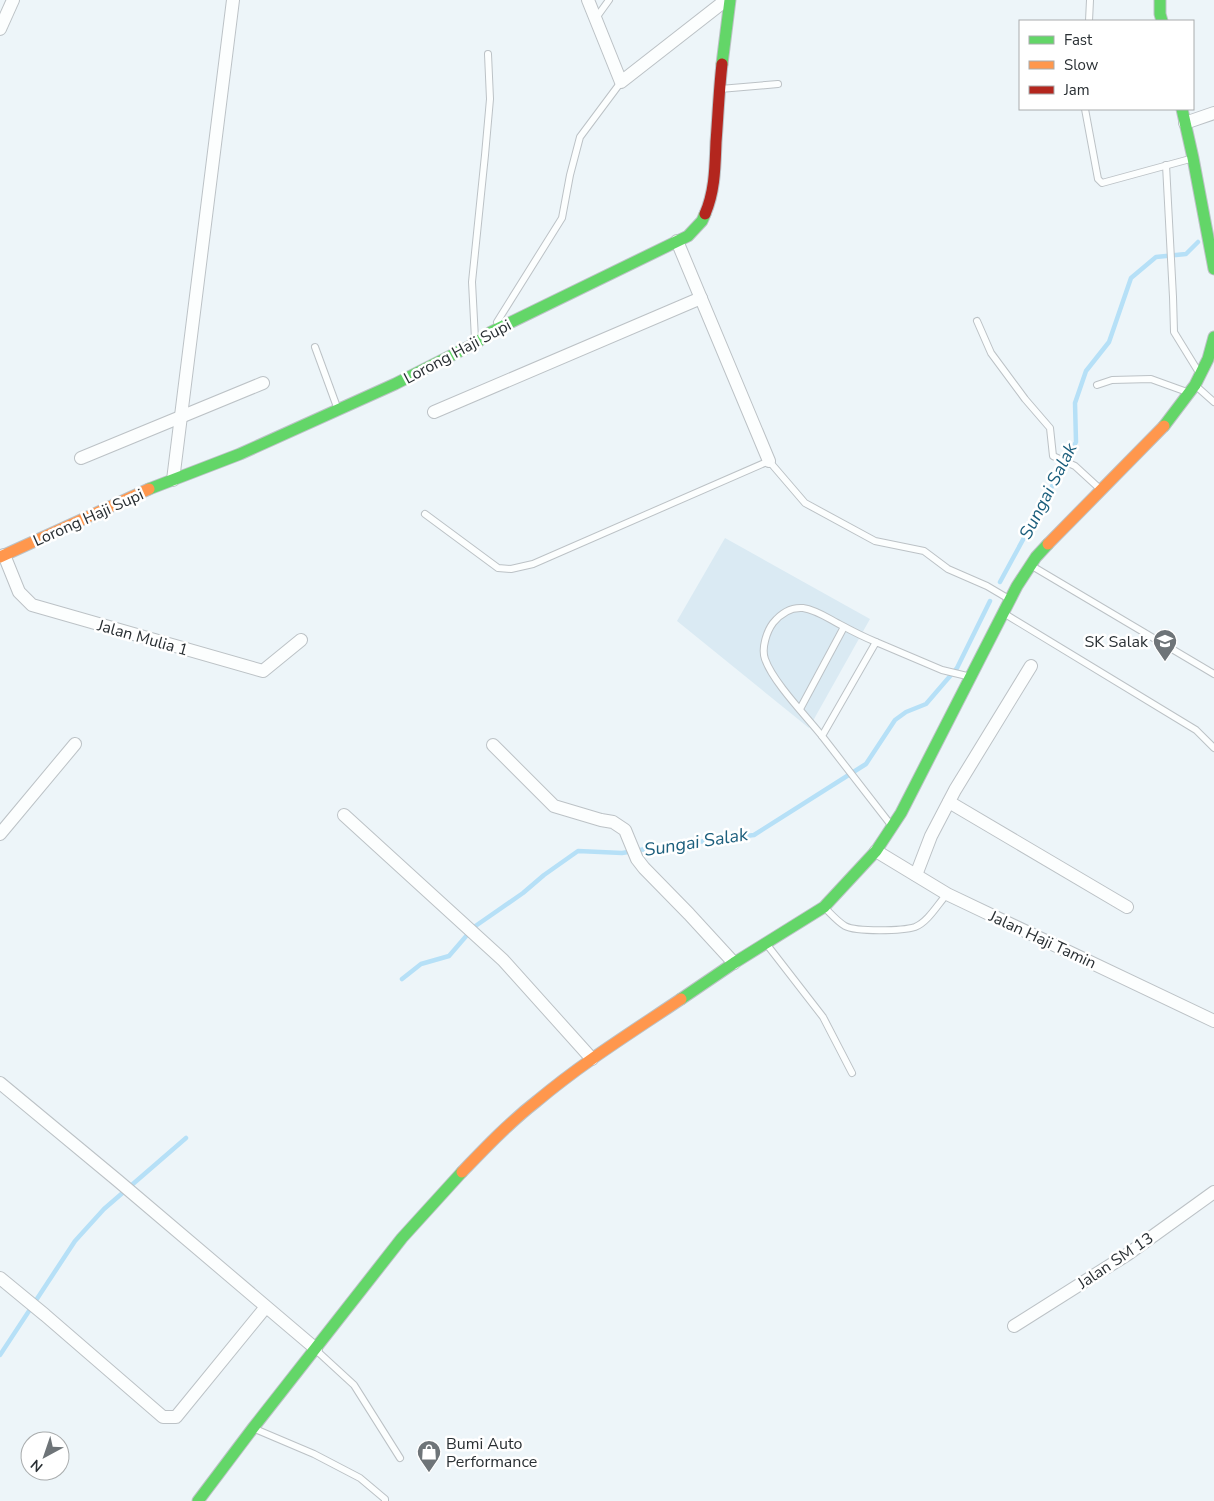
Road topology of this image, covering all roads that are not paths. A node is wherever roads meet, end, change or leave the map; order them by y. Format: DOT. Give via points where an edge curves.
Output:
graph roads {
  1 [pos="13,0"];
  2 [pos="234,0"];
  3 [pos="588,0"];
  4 [pos="609,0"];
  5 [pos="726,0"];
  6 [pos="730,0"];
  7 [pos="1090,0"];
  8 [pos="1160,0"];
  9 [pos="596,20"];
  10 [pos="1089,20"];
  11 [pos="1162,20"];
  12 [pos="0,29"];
  13 [pos="488,54"];
  14 [pos="621,82"];
  15 [pos="778,84"];
  16 [pos="718,89"];
  17 [pos="1085,110"];
  18 [pos="1182,110"];
  19 [pos="1214,113"];
  20 [pos="1185,123"];
  21 [pos="1193,158"];
  22 [pos="1166,165"];
  23 [pos="677,241"];
  24 [pos="1214,269"];
  25 [pos="701,298"];
  26 [pos="978,321"];
  27 [pos="491,332"];
  28 [pos="1214,337"];
  29 [pos="476,343"];
  30 [pos="315,347"];
  31 [pos="1211,359"];
  32 [pos="263,383"];
  33 [pos="1195,384"];
  34 [pos="1097,385"];
  35 [pos="1214,402"];
  36 [pos="338,409"];
  37 [pos="434,412"];
  38 [pos="182,417"];
  39 [pos="81,458"];
  40 [pos="769,461"];
  41 [pos="174,480"];
  42 [pos="1101,490"];
  43 [pos="425,514"];
  44 [pos="2,556"];
  45 [pos="1031,565"];
  46 [pos="1010,600"];
  47 [pos="1003,613"];
  48 [pos="844,627"];
  49 [pos="301,640"];
  50 [pos="876,642"];
  51 [pos="1031,666"];
  52 [pos="1214,674"];
  53 [pos="967,676"];
  54 [pos="800,709"];
  55 [pos="822,736"];
  56 [pos="75,744"];
  57 [pos="493,745"];
  58 [pos="1214,748"];
  59 [pos="949,802"];
  60 [pos="344,815"];
  61 [pos="892,827"];
  62 [pos="0,834"];
  63 [pos="876,851"];
  64 [pos="916,875"];
  65 [pos="947,894"];
  66 [pos="824,907"];
  67 [pos="1127,907"];
  68 [pos="765,943"];
  69 [pos="734,963"];
  70 [pos="1214,1021"];
  71 [pos="592,1059"];
  72 [pos="852,1073"];
  73 [pos="0,1083"];
  74 [pos="1214,1192"];
  75 [pos="0,1278"];
  76 [pos="265,1308"];
  77 [pos="1014,1326"];
  78 [pos="316,1349"];
  79 [pos="253,1428"];
  80 [pos="400,1458"];
  81 [pos="198,1501"];
  82 [pos="385,1501"];
  1 -- 12 [label="street"];
  2 -- 38 [label="street"];
  3 -- 9 [label="street"];
  4 -- 9 [label="lane"];
  5 -- 14 [label="street"];
  6 -- 16 [label="main road, Lorong Haji Supi"];
  7 -- 10 [label="lane"];
  8 -- 11 [label="main road"];
  9 -- 14 [label="street"];
  13 -- 29 [label="lane" via="489,108 472,282"];
  14 -- 27 [label="lane" via="580,137 562,218"];
  15 -- 16 [label="lane"];
  16 -- 23 [label="main road, Lorong Haji Supi" via="714,184 710,205 702,221 688,236"];
  17 -- 22 [label="lane" via="1098,179 1102,182"];
  18 -- 20 [label="main road"];
  19 -- 20 [label="street"];
  20 -- 21 [label="main road"];
  21 -- 22 [label="lane"];
  21 -- 24 [label="main road"];
  22 -- 33 [label="lane" via="1174,332"];
  23 -- 25 [label="street"];
  23 -- 27 [label="main road, Lorong Haji Supi"];
  25 -- 37 [label="street"];
  25 -- 40 [label="street"];
  26 -- 42 [label="lane" via="991,353 1050,428 1053,456 1075,466"];
  27 -- 29 [label="main road, Lorong Haji Supi"];
  28 -- 31 [label="main road"];
  29 -- 36 [label="main road, Lorong Haji Supi"];
  30 -- 36 [label="lane"];
  31 -- 33 [label="main road"];
  32 -- 38 [label="street"];
  33 -- 34 [label="lane" via="1151,379 1112,380"];
  33 -- 35 [label="lane"];
  33 -- 42 [label="main road" via="1158,433"];
  36 -- 41 [label="main road, Lorong Haji Supi"];
  38 -- 39 [label="street"];
  38 -- 41 [label="street"];
  40 -- 43 [label="lane" via="533,564 511,569 498,568"];
  40 -- 46 [label="lane" via="805,503 874,541 924,551 948,569"];
  41 -- 44 [label="main road, Lorong Haji Supi"];
  42 -- 45 [label="main road"];
  44 -- 49 [label="street, Jalan Mulia 1" via="19,592 32,605 263,671"];
  45 -- 46 [label="main road"];
  45 -- 52 [label="lane"];
  46 -- 47 [label="main road"];
  47 -- 53 [label="main road"];
  47 -- 58 [label="lane" via="1196,730"];
  48 -- 50 [label="lane"];
  48 -- 54 [label="lane"];
  48 -- 54 [label="lane" via="803,608 781,614 772,624 766,636 764,658"];
  50 -- 53 [label="lane" via="942,670"];
  50 -- 55 [label="lane"];
  51 -- 59 [label="street"];
  53 -- 61 [label="main road"];
  54 -- 55 [label="lane"];
  55 -- 61 [label="lane"];
  56 -- 62 [label="street"];
  57 -- 69 [label="street" via="554,806 614,822 625,830 644,868"];
  59 -- 64 [label="street"];
  59 -- 67 [label="street"];
  60 -- 71 [label="street" via="503,960"];
  61 -- 63 [label="main road"];
  63 -- 64 [label="street, Jalan Haji Tamin"];
  63 -- 66 [label="main road"];
  64 -- 65 [label="street, Jalan Haji Tamin"];
  65 -- 66 [label="lane" via="924,921 915,927 901,929 856,930 845,926"];
  65 -- 70 [label="street, Jalan Haji Tamin"];
  66 -- 68 [label="main road"];
  68 -- 69 [label="main road"];
  68 -- 72 [label="lane" via="823,1018"];
  69 -- 71 [label="main road"];
  71 -- 78 [label="main road" via="536,1101 483,1150 402,1238"];
  73 -- 76 [label="street"];
  74 -- 77 [label="street, Jalan SM 13" via="1128,1254"];
  75 -- 76 [label="street" via="163,1416 176,1417"];
  76 -- 78 [label="street"];
  78 -- 79 [label="main road"];
  78 -- 80 [label="lane" via="354,1385"];
  79 -- 81 [label="main road"];
  79 -- 82 [label="lane" via="360,1478"];
}
